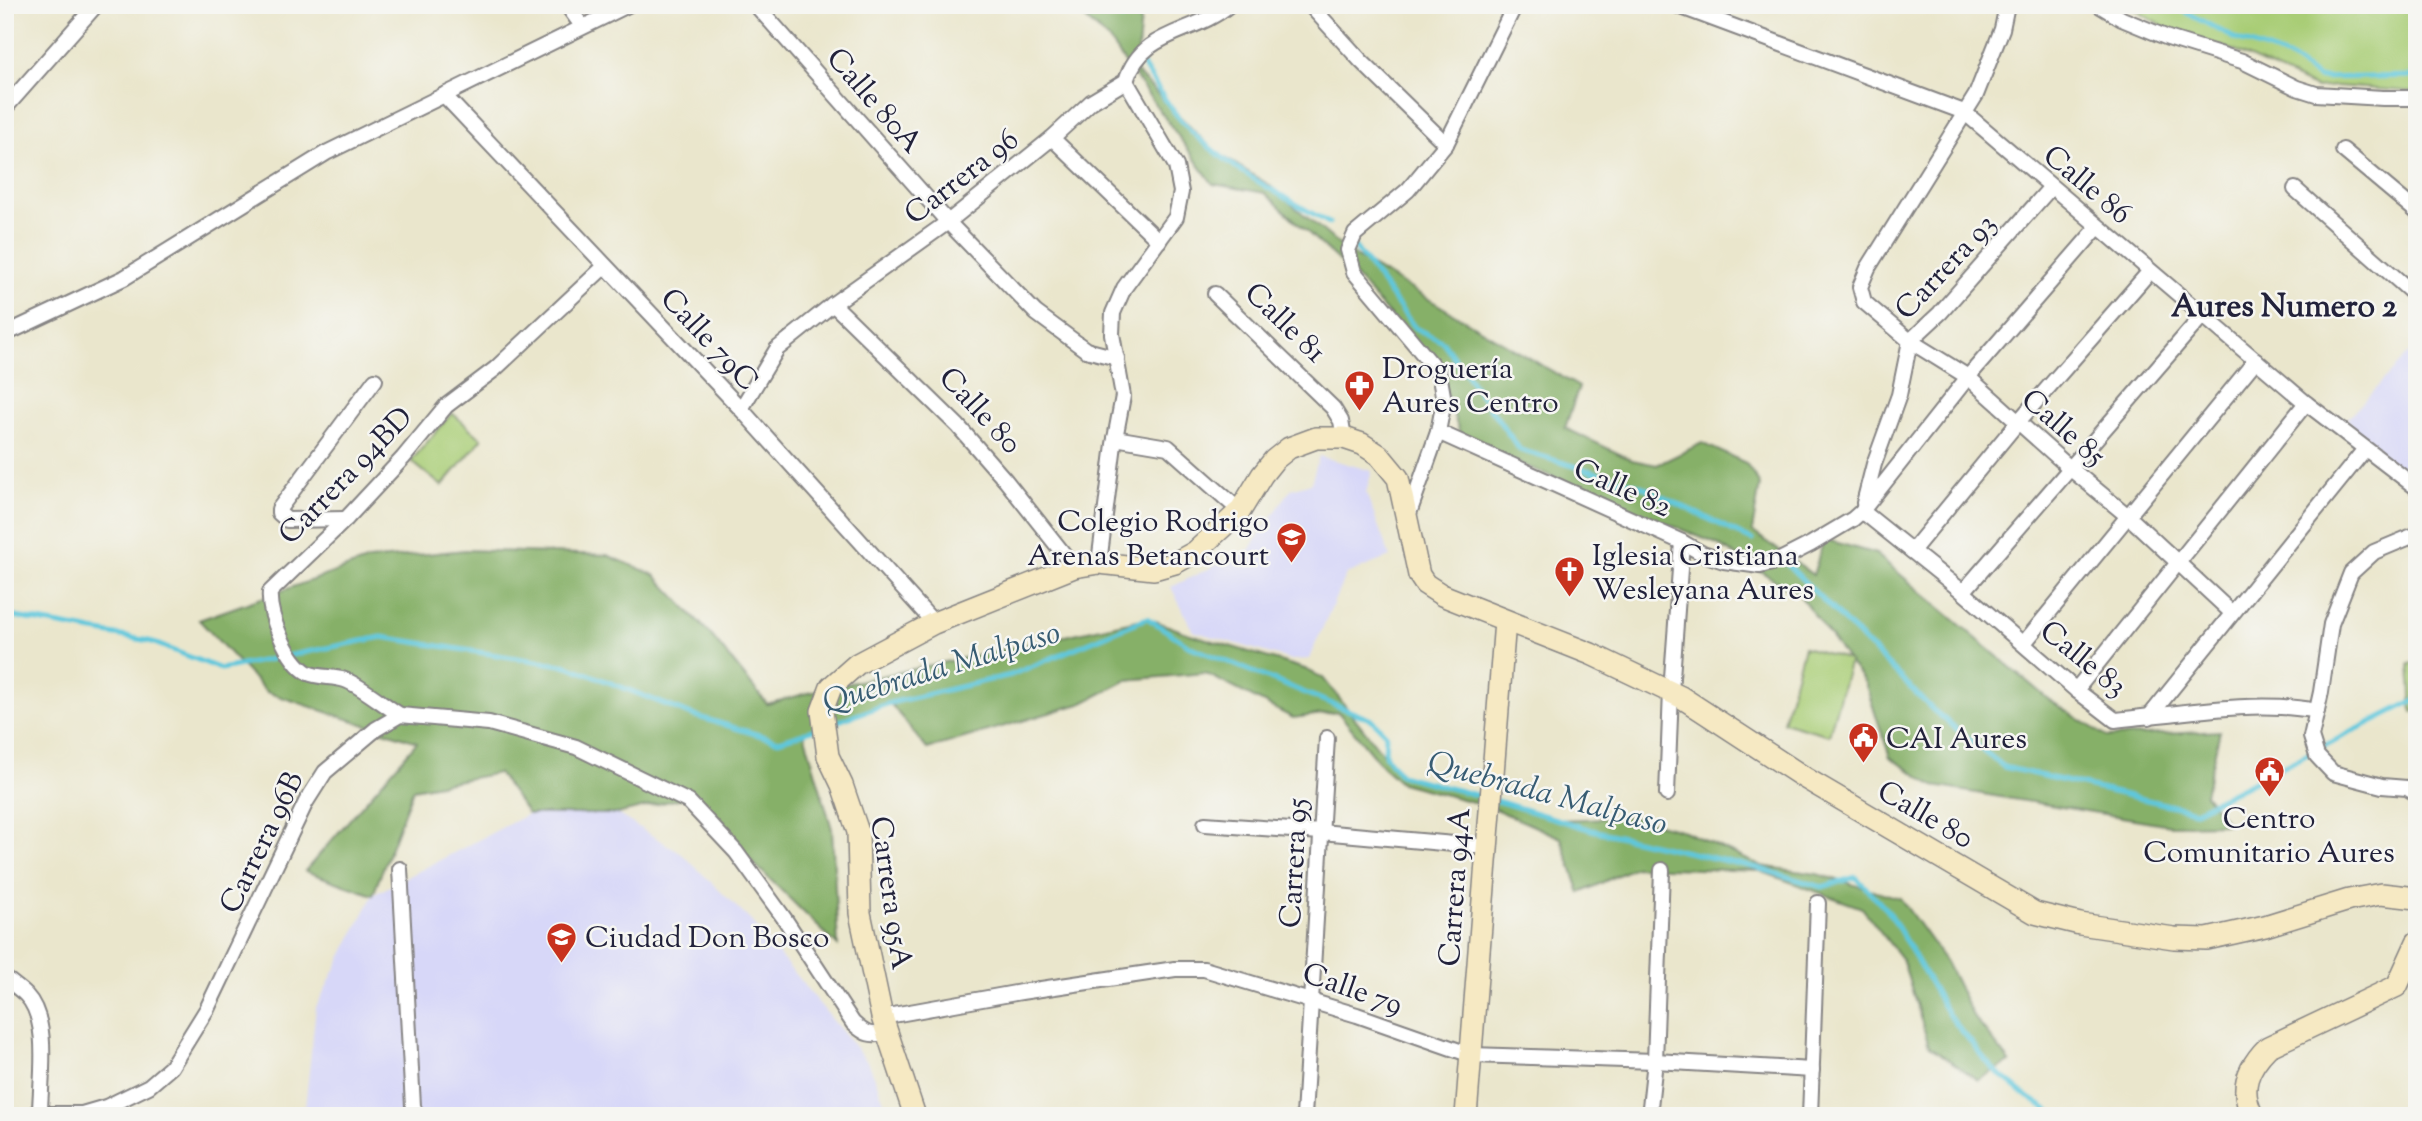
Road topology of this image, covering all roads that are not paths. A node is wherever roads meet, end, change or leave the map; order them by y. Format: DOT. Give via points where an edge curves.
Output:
graph roads {
  1 [pos="96,5"];
  2 [pos="567,5"];
  3 [pos="628,5"];
  4 [pos="756,5"];
  5 [pos="1229,5"];
  6 [pos="1310,5"];
  7 [pos="1515,5"];
  8 [pos="1676,5"];
  9 [pos="2007,5"];
  10 [pos="2099,5"];
  11 [pos="582,26"];
  12 [pos="1126,81"];
  13 [pos="444,95"];
  14 [pos="2417,98"];
  15 [pos="5,108"];
  16 [pos="1964,112"];
  17 [pos="1052,138"];
  18 [pos="1446,144"];
  19 [pos="2343,150"];
  20 [pos="2051,187"];
  21 [pos="2295,189"];
  22 [pos="2417,212"];
  23 [pos="948,222"];
  24 [pos="2098,226"];
  25 [pos="1159,241"];
  26 [pos="605,266"];
  27 [pos="2150,271"];
  28 [pos="1215,294"];
  29 [pos="2417,297"];
  30 [pos="833,304"];
  31 [pos="2203,315"];
  32 [pos="5,334"];
  33 [pos="1909,341"];
  34 [pos="1117,358"];
  35 [pos="2256,360"];
  36 [pos="1968,377"];
  37 [pos="375,380"];
  38 [pos="2306,403"];
  39 [pos="741,409"];
  40 [pos="2018,422"];
  41 [pos="1438,432"];
  42 [pos="1115,438"];
  43 [pos="1344,438"];
  44 [pos="2365,449"];
  45 [pos="2071,469"];
  46 [pos="2417,488"];
  47 [pos="1240,511"];
  48 [pos="1862,512"];
  49 [pos="2129,517"];
  50 [pos="346,519"];
  51 [pos="1407,520"];
  52 [pos="2417,534"];
  53 [pos="1682,542"];
  54 [pos="1912,551"];
  55 [pos="1099,563"];
  56 [pos="2178,563"];
  57 [pos="1074,567"];
  58 [pos="1963,592"];
  59 [pos="2232,613"];
  60 [pos="1505,621"];
  61 [pos="934,623"];
  62 [pos="2024,643"];
  63 [pos="2076,690"];
  64 [pos="1671,691"];
  65 [pos="2317,711"];
  66 [pos="400,715"];
  67 [pos="2149,717"];
  68 [pos="1326,738"];
  69 [pos="1667,794"];
  70 [pos="2417,794"];
  71 [pos="1205,824"];
  72 [pos="1321,832"];
  73 [pos="1487,847"];
  74 [pos="400,869"];
  75 [pos="1662,870"];
  76 [pos="2417,898"];
  77 [pos="1818,903"];
  78 [pos="2417,942"];
  79 [pos="5,981"];
  80 [pos="1311,1000"];
  81 [pos="884,1024"];
  82 [pos="1471,1055"];
  83 [pos="1654,1061"];
  84 [pos="1812,1070"];
  85 [pos="416,1116"];
  86 [pos="915,1116"];
  87 [pos="1304,1116"];
  88 [pos="1466,1116"];
  89 [pos="1649,1116"];
  90 [pos="1810,1116"];
  91 [pos="2252,1116"];
  1 -- 15 [label="street"];
  2 -- 11 [label="street"];
  3 -- 11 [label="street"];
  4 -- 23 [label="street, Calle 80A"];
  5 -- 12 [label="street" via="1144,49"];
  6 -- 18 [label="street"];
  7 -- 18 [label="street"];
  8 -- 16 [label="street, Calle 86"];
  9 -- 16 [label="street" via="1976,95"];
  10 -- 14 [label="street" via="2168,38 2227,55 2316,94"];
  11 -- 13 [label="street"];
  12 -- 17 [label="street, Carrera 96" via="1091,102"];
  12 -- 25 [label="street" via="1176,166 1181,192 1176,217"];
  13 -- 26 [label="street, Calle 79C"];
  13 -- 32 [label="street" via="326,153 124,278"];
  16 -- 20 [label="street, Calle 86"];
  16 -- 33 [label="street, Calle 85" via="1860,287 1864,302"];
  17 -- 23 [label="street, Carrera 96"];
  17 -- 25 [label="street"];
  18 -- 41 [label="street" via="1408,190 1355,234 1348,250 1354,272 1439,373 1444,401"];
  19 -- 22 [label="street"];
  20 -- 24 [label="street, Calle 86"];
  20 -- 33 [label="street, Carrera 93" via="1940,313"];
  21 -- 29 [label="street"];
  23 -- 30 [label="street, Carrera 96"];
  23 -- 34 [label="street, Calle 80A" via="1036,313 1086,350"];
  24 -- 27 [label="street, Calle 86"];
  24 -- 36 [label="street, Calle 82"];
  25 -- 34 [label="street" via="1118,299 1112,334"];
  26 -- 39 [label="street, Calle 79C"];
  26 -- 50 [label="street, Carrera 94BD" via="495,369 446,406"];
  27 -- 31 [label="street, Calle 86"];
  27 -- 40 [label="street"];
  28 -- 43 [label="street, Calle 81" via="1334,408"];
  30 -- 39 [label="street, Carrera 96" via="777,349"];
  30 -- 57 [label="street, Calle 80" via="958,426"];
  31 -- 35 [label="street, Calle 86"];
  31 -- 45 [label="street"];
  33 -- 36 [label="street, Calle 85"];
  33 -- 48 [label="street, Carrera 93" via="1899,395"];
  34 -- 42 [label="street" via="1124,396"];
  35 -- 38 [label="street, Calle 86"];
  35 -- 49 [label="street"];
  36 -- 40 [label="street, Calle 85"];
  36 -- 48 [label="street, Calle 82"];
  37 -- 50 [label="street" via="279,509 287,520"];
  38 -- 44 [label="street, Calle 86"];
  38 -- 56 [label="street"];
  39 -- 61 [label="street, Calle 79C"];
  40 -- 45 [label="street, Calle 85"];
  40 -- 54 [label="street"];
  41 -- 51 [label="street"];
  41 -- 53 [label="street, Calle 82"];
  42 -- 47 [label="street" via="1168,447"];
  42 -- 55 [label="street"];
  43 -- 47 [label="street, Carrera 95A" via="1316,438 1289,448 1262,475"];
  43 -- 51 [label="street" via="1379,455 1398,478"];
  44 -- 46 [label="street, Calle 86"];
  44 -- 59 [label="street"];
  45 -- 49 [label="street, Calle 85"];
  45 -- 58 [label="street"];
  47 -- 55 [label="street, Carrera 95A" via="1195,552 1175,563 1154,569"];
  48 -- 53 [label="street, Calle 82" via="1834,532 1760,566 1724,561"];
  48 -- 54 [label="street, Calle 83"];
  49 -- 56 [label="street, Calle 85"];
  49 -- 62 [label="street"];
  50 -- 66 [label="street, Carrera 94BD" via="280,580 270,592 269,602 287,652 299,666 308,673 346,680"];
  51 -- 60 [label="street, Calle 80" via="1414,561 1425,584"];
  52 -- 65 [label="street" via="2374,552 2351,573 2331,624"];
  53 -- 64 [label="street"];
  54 -- 58 [label="street, Calle 83"];
  55 -- 57 [label="street, Carrera 95A"];
  56 -- 59 [label="street, Calle 85"];
  56 -- 63 [label="street"];
  57 -- 61 [label="street, Carrera 95A"];
  58 -- 62 [label="street, Calle 83"];
  59 -- 67 [label="street"];
  60 -- 64 [label="street, Calle 80"];
  60 -- 73 [label="street, Carrera 94A"];
  61 -- 81 [label="street, Carrera 95A" via="857,664 831,687 822,711 828,756 858,832 860,913"];
  62 -- 63 [label="street, Calle 83"];
  63 -- 67 [label="street, Calle 83" via="2115,720"];
  64 -- 69 [label="street"];
  64 -- 76 [label="street, Calle 80" via="1805,778 2035,913 2080,924 2207,939 2360,898 2381,894"];
  65 -- 67 [label="street, Calle 83" via="2243,708"];
  65 -- 70 [label="street" via="2311,737 2317,756 2333,773"];
  66 -- 79 [label="street, Carrera 96B" via="325,772 207,1009 171,1068 149,1086 82,1114 40,1114 41,1048 36,1010 27,996"];
  66 -- 81 [label="street" via="488,723 576,747 688,802 736,852 853,1023 875,1036"];
  68 -- 72 [label="street, Carrera 95"];
  71 -- 72 [label="street"];
  72 -- 73 [label="street"];
  72 -- 80 [label="street, Carrera 95"];
  73 -- 82 [label="street, Carrera 94A"];
  74 -- 85 [label="street"];
  75 -- 83 [label="street"];
  77 -- 84 [label="street"];
  78 -- 91 [label="street" via="2397,986 2268,1047 2256,1059 2244,1086"];
  80 -- 81 [label="street, Calle 79" via="1204,969 1175,969 1021,992"];
  80 -- 82 [label="street, Calle 79"];
  80 -- 87 [label="street, Carrera 95"];
  81 -- 86 [label="street, Carrera 95A"];
  82 -- 83 [label="street, Calle 79"];
  82 -- 88 [label="street, Carrera 94A"];
  83 -- 84 [label="street, Calle 79"];
  83 -- 89 [label="street"];
  84 -- 90 [label="street"];
}
